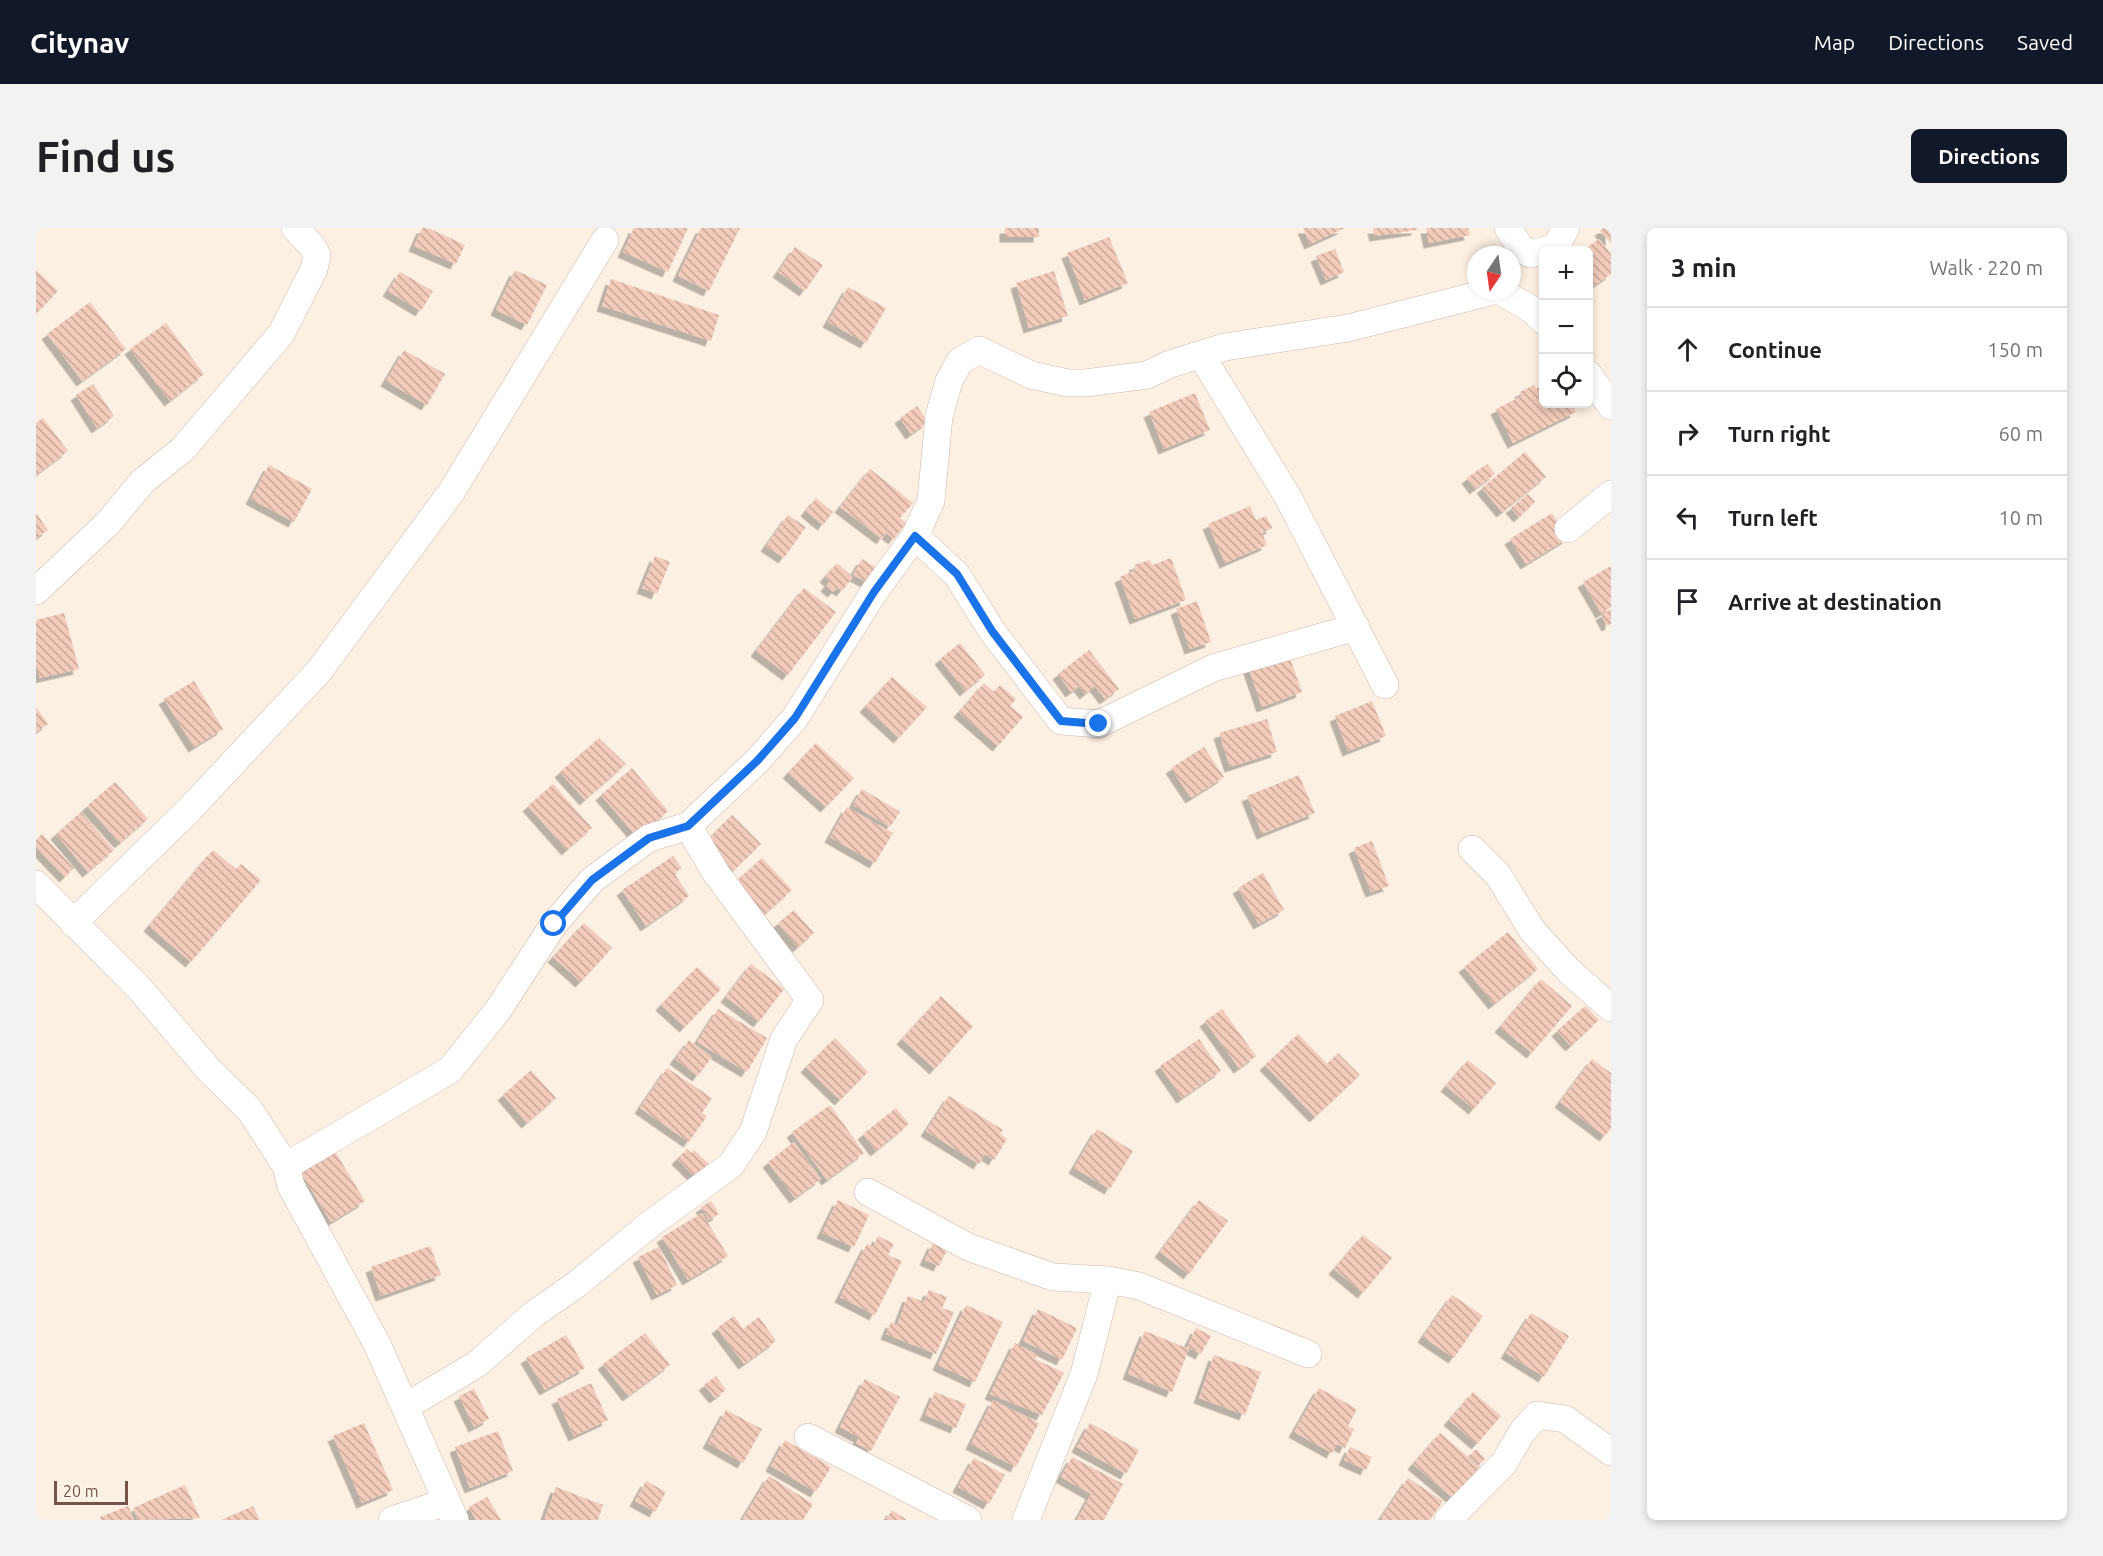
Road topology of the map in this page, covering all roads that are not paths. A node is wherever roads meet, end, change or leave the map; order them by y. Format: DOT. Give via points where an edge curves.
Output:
graph roads {
  1 [pos="295,228"];
  2 [pos="1508,228"];
  3 [pos="1566,228"];
  4 [pos="605,240"];
  5 [pos="1467,298"];
  6 [pos="1516,300"];
  7 [pos="1539,316"];
  8 [pos="1201,355"];
  9 [pos="1593,381"];
  10 [pos="1611,406"];
  11 [pos="1611,494"];
  12 [pos="1568,529"];
  13 [pos="915,536"];
  14 [pos="36,591"];
  15 [pos="1356,627"];
  16 [pos="1384,685"];
  17 [pos="688,826"];
  18 [pos="1472,849"];
  19 [pos="36,884"];
  20 [pos="73,923"];
  21 [pos="1611,1008"];
  22 [pos="286,1166"];
  23 [pos="868,1192"];
  24 [pos="1108,1280"];
  25 [pos="1308,1353"];
  26 [pos="405,1407"];
  27 [pos="808,1437"];
  28 [pos="1611,1452"];
  29 [pos="451,1511"];
  30 [pos="392,1520"];
  31 [pos="968,1520"];
  32 [pos="1026,1520"];
  33 [pos="1448,1520"];
  1 -- 14 [label="street" via="317,255 314,269 281,334 182,450 143,482 108,523"];
  2 -- 3 [label="street" via="1520,247 1530,254 1555,248"];
  4 -- 20 [label="street" via="452,491 319,671 188,811"];
  5 -- 8 [label="street" via="1348,328 1225,347"];
  6 -- 7 [label="street"];
  8 -- 13 [label="street" via="1146,375 1068,383 1031,375 980,350 960,361 949,381 939,416 931,501"];
  8 -- 15 [label="street" via="1288,497"];
  9 -- 10 [label="street"];
  11 -- 12 [label="street"];
  13 -- 15 [label="street" via="957,574 992,631 1061,721 1099,724 1213,668"];
  13 -- 17 [label="street" via="874,592 795,718 758,760"];
  15 -- 16 [label="street"];
  17 -- 22 [label="street" via="649,838 592,880 554,924 498,1010 450,1070"];
  17 -- 26 [label="street" via="716,873 810,1000 784,1039 753,1132 731,1165 534,1314 477,1364"];
  18 -- 21 [label="street" via="1498,874 1532,930 1570,972"];
  19 -- 20 [label="street"];
  20 -- 22 [label="street" via="139,988 209,1070 249,1109"];
  22 -- 26 [label="street" via="291,1186 377,1344"];
  23 -- 24 [label="street" via="968,1247 1053,1277"];
  24 -- 25 [label="street" via="1139,1286"];
  24 -- 32 [label="street" via="1084,1374"];
  26 -- 29 [label="street"];
  27 -- 31 [label="street"];
  28 -- 33 [label="street" via="1565,1419 1537,1415 1504,1463"];
  29 -- 30 [label="street"];
}
